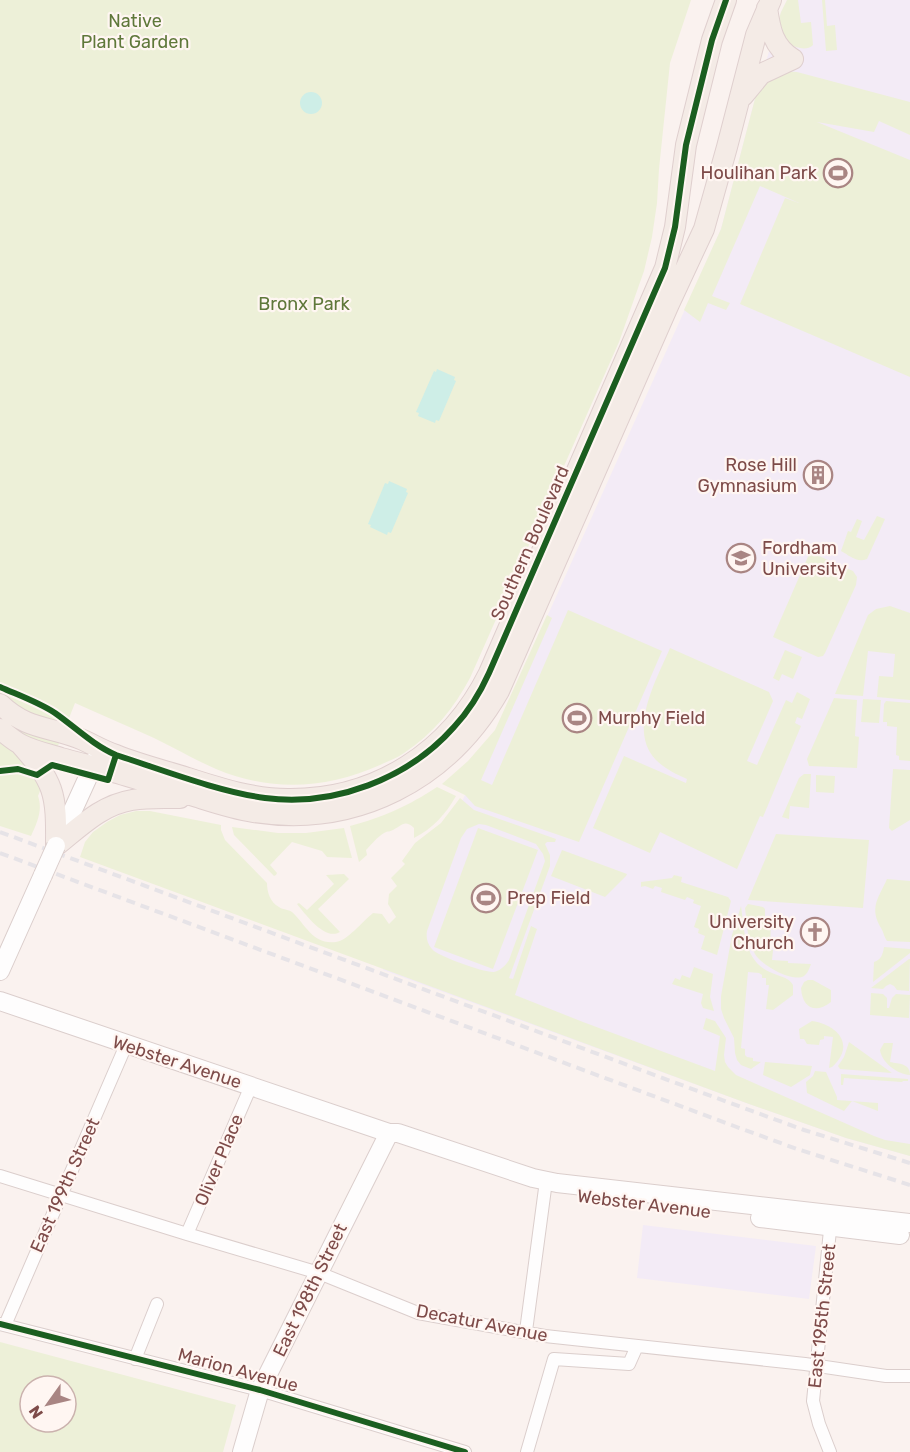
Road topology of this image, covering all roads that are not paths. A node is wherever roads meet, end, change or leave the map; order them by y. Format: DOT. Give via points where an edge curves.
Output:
graph roads {
  1 [pos="726,0"];
  2 [pos="769,4"];
  3 [pos="740,100"];
  4 [pos="0,704"];
  5 [pos="0,729"];
  6 [pos="20,743"];
  7 [pos="97,758"];
  8 [pos="197,797"];
  9 [pos="56,846"];
  10 [pos="0,971"];
  11 [pos="0,1001"];
  12 [pos="126,1045"];
  13 [pos="251,1086"];
  14 [pos="389,1133"];
  15 [pos="0,1176"];
  16 [pos="546,1187"];
  17 [pos="61,1194"];
  18 [pos="831,1221"];
  19 [pos="910,1223"];
  20 [pos="187,1234"];
  21 [pos="910,1236"];
  22 [pos="319,1273"];
  23 [pos="157,1304"];
  24 [pos="2,1325"];
  25 [pos="526,1332"];
  26 [pos="637,1346"];
  27 [pos="135,1359"];
  28 [pos="816,1366"];
  29 [pos="910,1376"];
  30 [pos="260,1390"];
  31 [pos="242,1452"];
  32 [pos="465,1452"];
  33 [pos="527,1452"];
  34 [pos="830,1452"];
  1 -- 7 [label="main road, Southern Boulevard" via="686,145 675,228 665,268 489,674 455,726 424,755 388,776 348,792 307,799 266,798 116,755"];
  2 -- 3 [label="main road, Southern Boulevard" via="756,35"];
  2 -- 3 [label="main road" via="770,30 782,51 793,59 762,74"];
  3 -- 8 [label="main road, Southern Boulevard" via="704,229 508,672 477,726 432,770 396,791 357,806 274,815 238,810"];
  4 -- 7 [label="main road, Southern Boulevard" via="23,722 80,739"];
  5 -- 6 [label="main road, Southern Boulevard"];
  6 -- 7 [label="main road, Southern Boulevard" via="38,751"];
  6 -- 9 [label="main road" via="51,788"];
  7 -- 8 [label="main road, Southern Boulevard"];
  7 -- 9 [label="main road"];
  8 -- 9 [label="main road" via="138,799 115,804"];
  9 -- 10 [label="main road, bridge"];
  11 -- 12 [label="main road, Webster Avenue"];
  12 -- 13 [label="main road, Webster Avenue"];
  12 -- 17 [label="street, East 199th Street"];
  13 -- 14 [label="main road, Webster Avenue"];
  13 -- 20 [label="street, Oliver Place"];
  14 -- 16 [label="main road, Webster Avenue" via="533,1178"];
  14 -- 22 [label="main road, East 198th Street"];
  15 -- 17 [label="street, Decatur Avenue"];
  16 -- 18 [label="main road, Webster Avenue" via="630,1192"];
  16 -- 25 [label="street"];
  17 -- 20 [label="street, Decatur Avenue"];
  17 -- 24 [label="street, East 199th Street"];
  18 -- 19 [label="main road, Webster Avenue"];
  18 -- 21 [label="main road, Webster Avenue"];
  18 -- 28 [label="street, East 195th Street"];
  20 -- 22 [label="street, Decatur Avenue"];
  22 -- 25 [label="street, Decatur Avenue" via="418,1313"];
  22 -- 30 [label="main road, East 198th Street"];
  23 -- 27 [label="street"];
  24 -- 27 [label="street, Marion Avenue"];
  25 -- 26 [label="street, Decatur Avenue"];
  26 -- 28 [label="street, Decatur Avenue"];
  26 -- 33 [label="street" via="629,1364 554,1359"];
  27 -- 30 [label="street, Marion Avenue"];
  28 -- 29 [label="street, Decatur Avenue"];
  28 -- 34 [label="street, East 195th Street" via="813,1401"];
  30 -- 31 [label="main road, East 198th Street"];
  30 -- 32 [label="street, Marion Avenue"];
}
